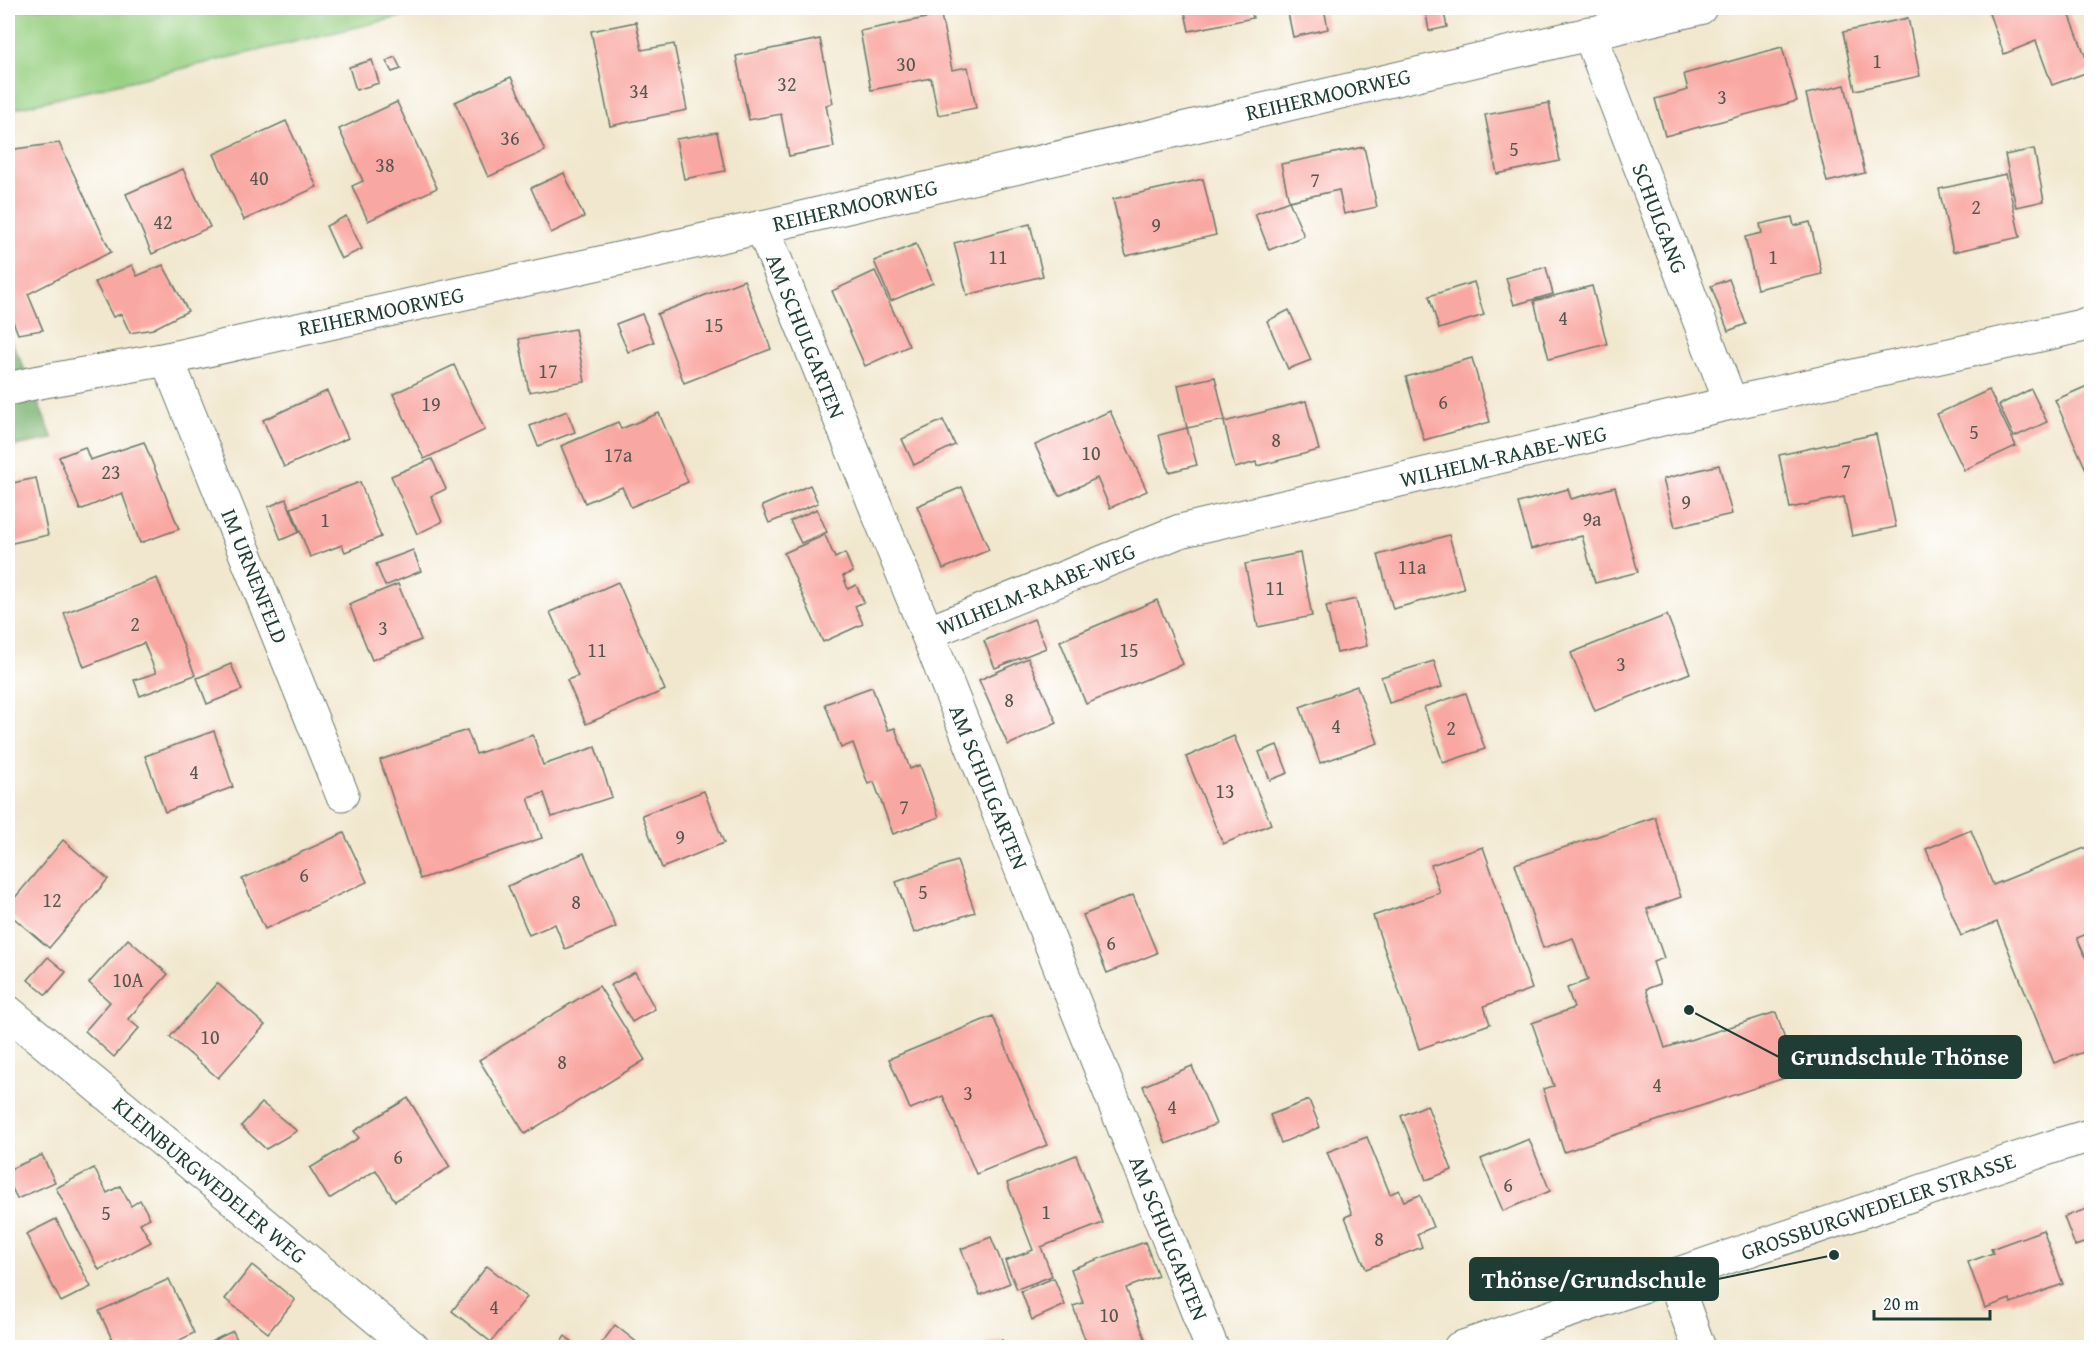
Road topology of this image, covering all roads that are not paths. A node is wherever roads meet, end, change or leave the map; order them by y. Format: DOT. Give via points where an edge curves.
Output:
graph roads {
  1 [pos="1700,8"];
  2 [pos="1589,33"];
  3 [pos="762,227"];
  4 [pos="2091,322"];
  5 [pos="167,359"];
  6 [pos="8,389"];
  7 [pos="1731,403"];
  8 [pos="927,633"];
  9 [pos="342,794"];
  10 [pos="8,1012"];
  11 [pos="2091,1135"];
  12 [pos="1673,1276"];
  13 [pos="413,1347"];
  14 [pos="1212,1347"];
  15 [pos="1460,1347"];
  16 [pos="1699,1347"];
  1 -- 2 [label="street, REIHERMOORWEG"];
  2 -- 3 [label="street, REIHERMOORWEG"];
  2 -- 7 [label="street, SCHULGANG"];
  3 -- 5 [label="street, REIHERMOORWEG"];
  3 -- 8 [label="street, AM SCHULGARTEN"];
  4 -- 7 [label="street, WILHELM-RAABE-WEG"];
  5 -- 6 [label="street, REIHERMOORWEG"];
  5 -- 9 [label="street, IM URNENFELD"];
  7 -- 8 [label="street, WILHELM-RAABE-WEG" via="1180,531"];
  8 -- 14 [label="street, AM SCHULGARTEN"];
  10 -- 13 [label="street, KLEINBURGWEDELER WEG"];
  11 -- 12 [label="street, GROSSBURGWEDELER STRASSE"];
  12 -- 15 [label="street, GROSSBURGWEDELER STRASSE"];
  12 -- 16 [label="street"];
}
